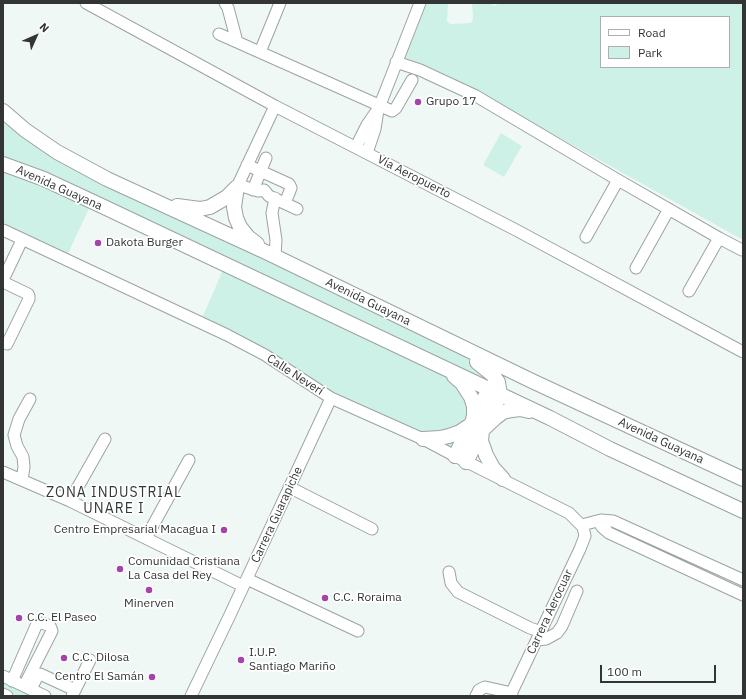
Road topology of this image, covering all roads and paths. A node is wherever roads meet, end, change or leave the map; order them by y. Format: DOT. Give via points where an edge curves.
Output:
graph roads {
  1 [pos="86,3"];
  2 [pos="225,3"];
  3 [pos="280,3"];
  4 [pos="410,3"];
  5 [pos="104,7"];
  6 [pos="418,8"];
  7 [pos="219,34"];
  8 [pos="237,42"];
  9 [pos="260,52"];
  10 [pos="396,62"];
  11 [pos="412,80"];
  12 [pos="275,106"];
  13 [pos="378,108"];
  14 [pos="3,111"];
  15 [pos="356,148"];
  16 [pos="367,153"];
  17 [pos="266,158"];
  18 [pos="3,164"];
  19 [pos="247,165"];
  20 [pos="260,171"];
  21 [pos="618,180"];
  22 [pos="238,185"];
  23 [pos="255,191"];
  24 [pos="277,199"];
  25 [pos="160,203"];
  26 [pos="297,209"];
  27 [pos="669,209"];
  28 [pos="3,230"];
  29 [pos="586,237"];
  30 [pos="719,238"];
  31 [pos="22,240"];
  32 [pos="742,250"];
  33 [pos="271,255"];
  34 [pos="636,268"];
  35 [pos="3,281"];
  36 [pos="689,291"];
  37 [pos="436,336"];
  38 [pos="7,344"];
  39 [pos="743,352"];
  40 [pos="442,367"];
  41 [pos="532,381"];
  42 [pos="496,389"];
  43 [pos="331,398"];
  44 [pos="30,399"];
  45 [pos="550,418"];
  46 [pos="477,427"];
  47 [pos="105,439"];
  48 [pos="422,439"];
  49 [pos="460,459"];
  50 [pos="189,460"];
  51 [pos="3,472"];
  52 [pos="743,478"];
  53 [pos="503,479"];
  54 [pos="22,480"];
  55 [pos="289,487"];
  56 [pos="70,501"];
  57 [pos="743,511"];
  58 [pos="598,520"];
  59 [pos="582,526"];
  60 [pos="372,529"];
  61 [pos="146,538"];
  62 [pos="720,569"];
  63 [pos="449,572"];
  64 [pos="743,580"];
  65 [pos="245,582"];
  66 [pos="714,582"];
  67 [pos="578,591"];
  68 [pos="743,595"];
  69 [pos="358,631"];
  70 [pos="539,636"];
  71 [pos="90,660"];
  72 [pos="20,663"];
  73 [pos="32,670"];
  74 [pos="8,678"];
  75 [pos="28,688"];
  76 [pos="74,693"];
  77 [pos="3,694"];
  78 [pos="511,694"];
  79 [pos="6,696"];
  80 [pos="44,696"];
  81 [pos="191,696"];
  82 [pos="476,696"];
  1 -- 5 [label="street, Vía Aeropuerto"];
  2 -- 8 [label="street"];
  3 -- 9 [label="street"];
  4 -- 6 [label="street"];
  5 -- 12 [label="street, Vía Aeropuerto"];
  6 -- 10 [label="street"];
  7 -- 8 [label="street"];
  8 -- 9 [label="street"];
  9 -- 13 [label="street"];
  10 -- 13 [label="street"];
  10 -- 21 [label="street" via="420,70 476,96"];
  11 -- 13 [label="street" via="394,110"];
  12 -- 15 [label="street, Vía Aeropuerto"];
  12 -- 19 [label="street"];
  13 -- 15 [label="street"];
  13 -- 16 [label="street" via="375,129"];
  14 -- 25 [label="main road, Avenida Guayana" via="57,152 107,179"];
  15 -- 16 [label="street, Vía Aeropuerto"];
  16 -- 39 [label="street, Vía Aeropuerto"];
  17 -- 20 [label="street"];
  18 -- 40 [label="main road, Avenida Guayana" via="44,179"];
  19 -- 20 [label="street"];
  19 -- 22 [label="street"];
  20 -- 23 [label="street"];
  20 -- 24 [label="street" via="290,186"];
  21 -- 27 [label="street"];
  21 -- 29 [label="street"];
  22 -- 23 [label="street"];
  22 -- 25 [label="main road" via="227,197 210,207 200,209"];
  22 -- 33 [label="main road" via="234,207 240,228"];
  23 -- 24 [label="street"];
  24 -- 26 [label="street"];
  24 -- 33 [label="street" via="272,213 276,246"];
  25 -- 33 [label="main road, Avenida Guayana"];
  27 -- 30 [label="street"];
  27 -- 34 [label="street"];
  28 -- 31 [label="street, Calle Neverí"];
  30 -- 32 [label="street"];
  30 -- 36 [label="street"];
  31 -- 35 [label="street"];
  31 -- 43 [label="street, Calle Neverí" via="240,341"];
  33 -- 37 [label="main road, Avenida Guayana"];
  35 -- 38 [label="street" via="29,296"];
  37 -- 41 [label="main road, Avenida Guayana"];
  37 -- 42 [label="main road" via="487,369 493,375"];
  40 -- 42 [label="main road, Avenida Guayana"];
  40 -- 46 [label="main road" via="468,390 474,406"];
  41 -- 42 [label="main road" via="513,380"];
  41 -- 52 [label="main road, Avenida Guayana"];
  42 -- 45 [label="main road, Avenida Guayana"];
  42 -- 46 [label="main road"];
  43 -- 48 [label="street, Calle Neverí"];
  43 -- 55 [label="street, Carrera Guarapiche"];
  44 -- 54 [label="street" via="14,435 24,467"];
  45 -- 46 [label="main road" via="528,411 512,410"];
  45 -- 57 [label="main road, Avenida Guayana"];
  46 -- 48 [label="main road" via="440,438"];
  46 -- 49 [label="main road"];
  46 -- 53 [label="main road" via="486,455"];
  47 -- 56 [label="street"];
  48 -- 49 [label="street, Calle Neverí"];
  49 -- 53 [label="street, Calle Neverí"];
  50 -- 61 [label="street"];
  51 -- 54 [label="street"];
  53 -- 59 [label="street, Calle Neverí" via="570,513"];
  54 -- 56 [label="street"];
  55 -- 60 [label="street"];
  55 -- 65 [label="street, Carrera Guarapiche"];
  56 -- 61 [label="street"];
  58 -- 59 [label="street"];
  58 -- 62 [label="street" via="618,522"];
  58 -- 66 [label="street" via="609,533"];
  59 -- 70 [label="street, Carrera Aerocuar" via="584,536 580,549"];
  61 -- 65 [label="street"];
  62 -- 64 [label="street"];
  62 -- 66 [label="street"];
  63 -- 70 [label="street" via="451,583 458,592 530,628"];
  65 -- 69 [label="street"];
  65 -- 81 [label="street, Carrera Guarapiche"];
  66 -- 68 [label="street"];
  67 -- 70 [label="street" via="557,633 546,639"];
  70 -- 78 [label="street, Carrera Aerocuar"];
  71 -- 76 [label="street"];
  72 -- 73 [label="street"];
  72 -- 73 [label="street" via="36,626 42,623 50,626 52,631"];
  72 -- 74 [label="street"];
  73 -- 75 [label="street"];
  74 -- 75 [label="street"];
  75 -- 76 [label="street" via="40,674"];
  75 -- 80 [label="street"];
  77 -- 79 [label="street"];
  78 -- 82 [label="street" via="485,687"];
}
